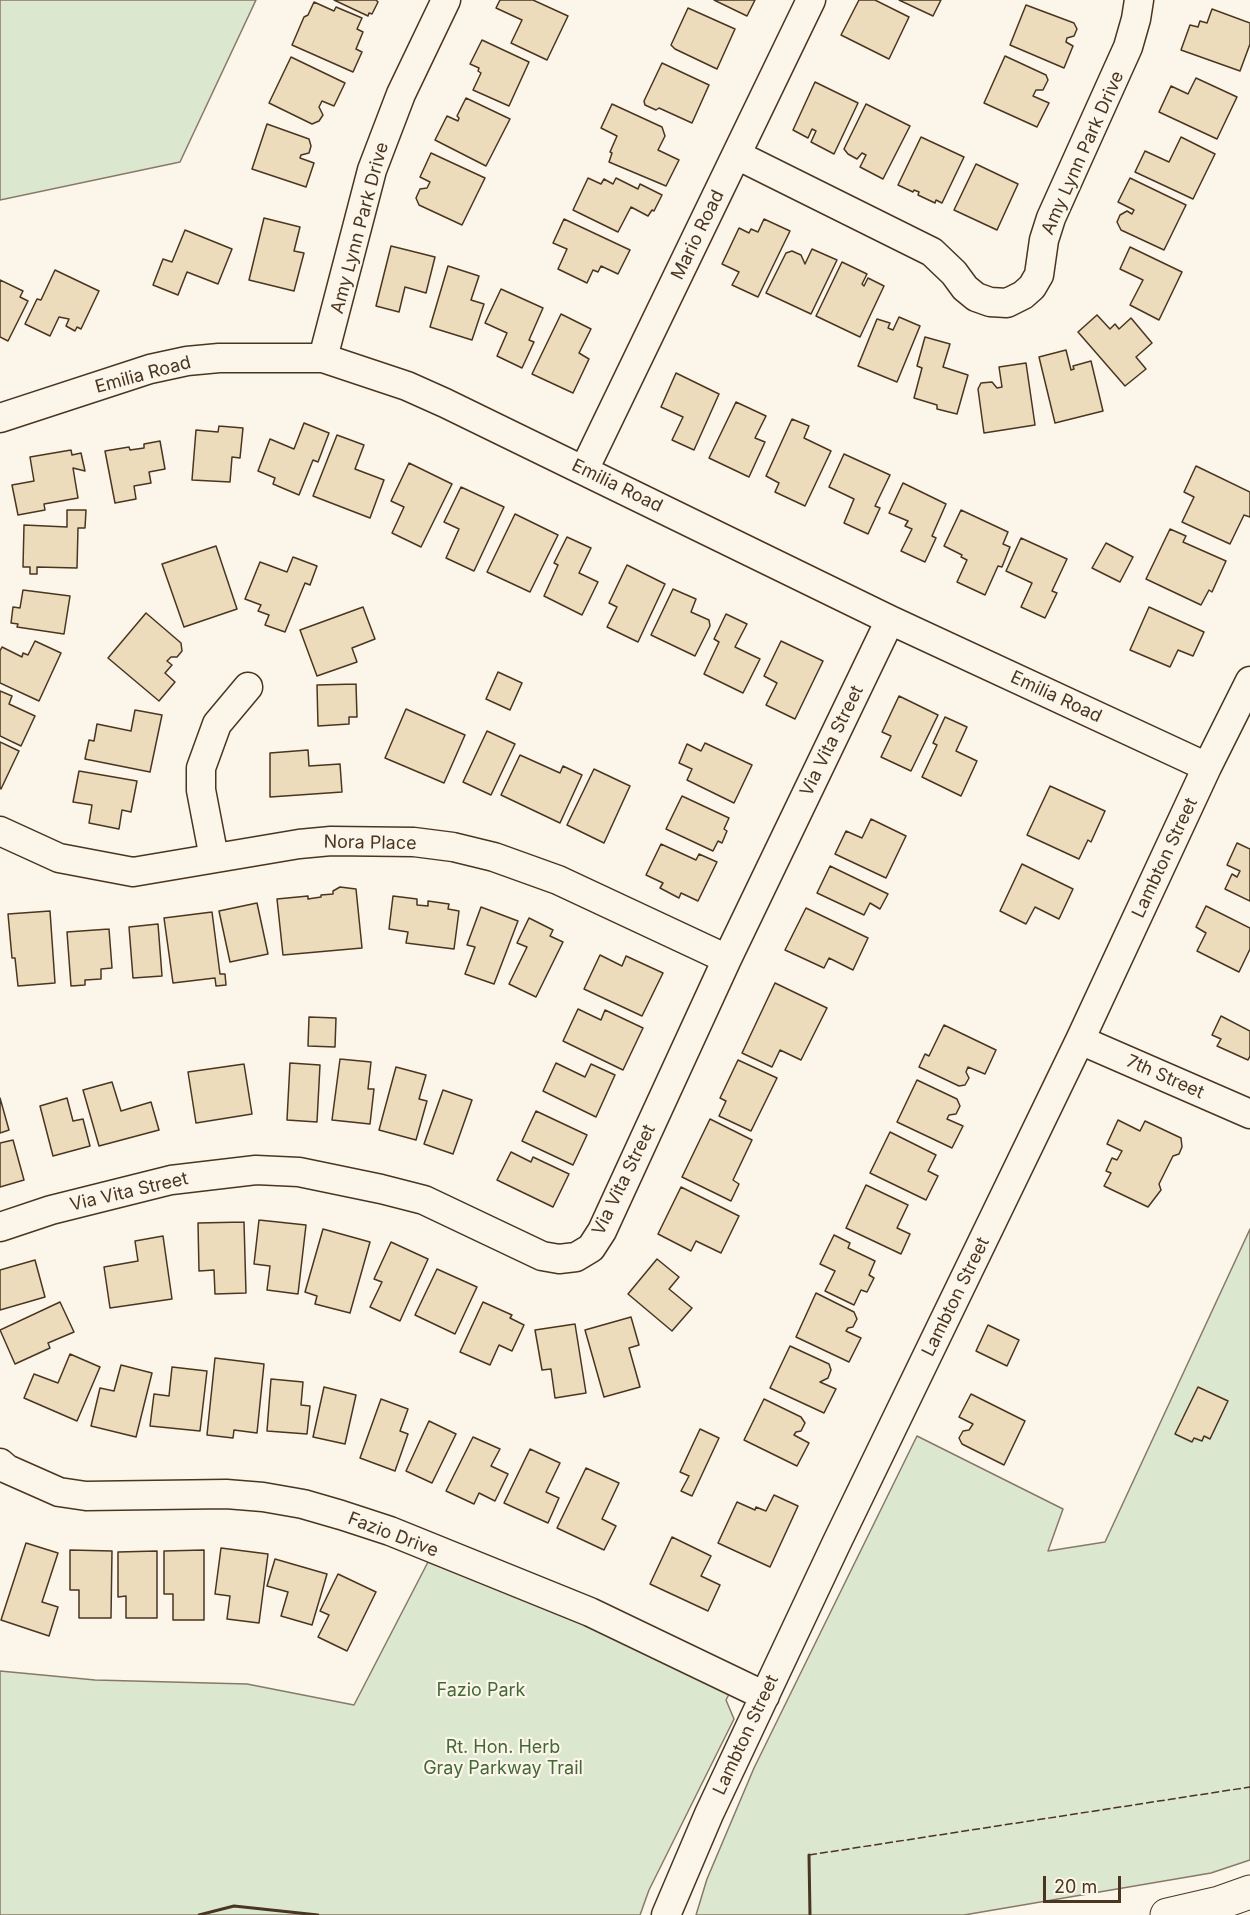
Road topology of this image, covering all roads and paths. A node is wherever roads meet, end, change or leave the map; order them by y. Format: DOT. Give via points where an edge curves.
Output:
graph roads {
  1 [pos="446,0"];
  2 [pos="811,0"];
  3 [pos="1138,0"];
  4 [pos="737,155"];
  5 [pos="323,358"];
  6 [pos="0,418"];
  7 [pos="584,470"];
  8 [pos="890,620"];
  9 [pos="1250,681"];
  10 [pos="248,687"];
  11 [pos="1207,767"];
  12 [pos="0,831"];
  13 [pos="214,858"];
  14 [pos="728,959"];
  15 [pos="1080,1040"];
  16 [pos="1250,1114"];
  17 [pos="0,1227"];
  18 [pos="0,1463"];
  19 [pos="765,1696"];
  20 [pos="1250,1892"];
  21 [pos="666,1915"];
  22 [pos="1167,1915"];
  1 -- 5 [label="street, Amy Lynn Park Drive" via="401,94 372,170"];
  2 -- 4 [label="street, Mario Road"];
  3 -- 4 [label="street, Amy Lynn Park Drive" via="1128,47 1051,218 1039,275 1032,288 1007,303 976,297 932,252"];
  4 -- 7 [label="street, Mario Road"];
  5 -- 6 [label="street, Emilia Road" via="187,361 150,369"];
  5 -- 7 [label="street, Emilia Road" via="407,386"];
  7 -- 8 [label="street, Emilia Road"];
  8 -- 11 [label="street, Emilia Road"];
  8 -- 14 [label="street, Via Vita Street"];
  9 -- 11 [label="street, Lambton Street"];
  10 -- 13 [label="street" via="217,724 201,768 201,790"];
  11 -- 15 [label="street, Lambton Street"];
  12 -- 13 [label="street, Nora Place" via="59,858 133,872"];
  13 -- 14 [label="street, Nora Place" via="330,840 453,847 558,880"];
  14 -- 17 [label="street, Via Vita Street" via="602,1231 591,1248 576,1257 542,1256 424,1200 299,1172 256,1170 171,1180"];
  15 -- 16 [label="street, 7th Street"];
  15 -- 19 [label="street, Lambton Street"];
  18 -- 19 [label="street, Fazio Drive" via="58,1492 86,1496 263,1497 341,1515 590,1612"];
  19 -- 21 [label="street, Lambton Street"];
  20 -- 22 [label="highway"];
}
